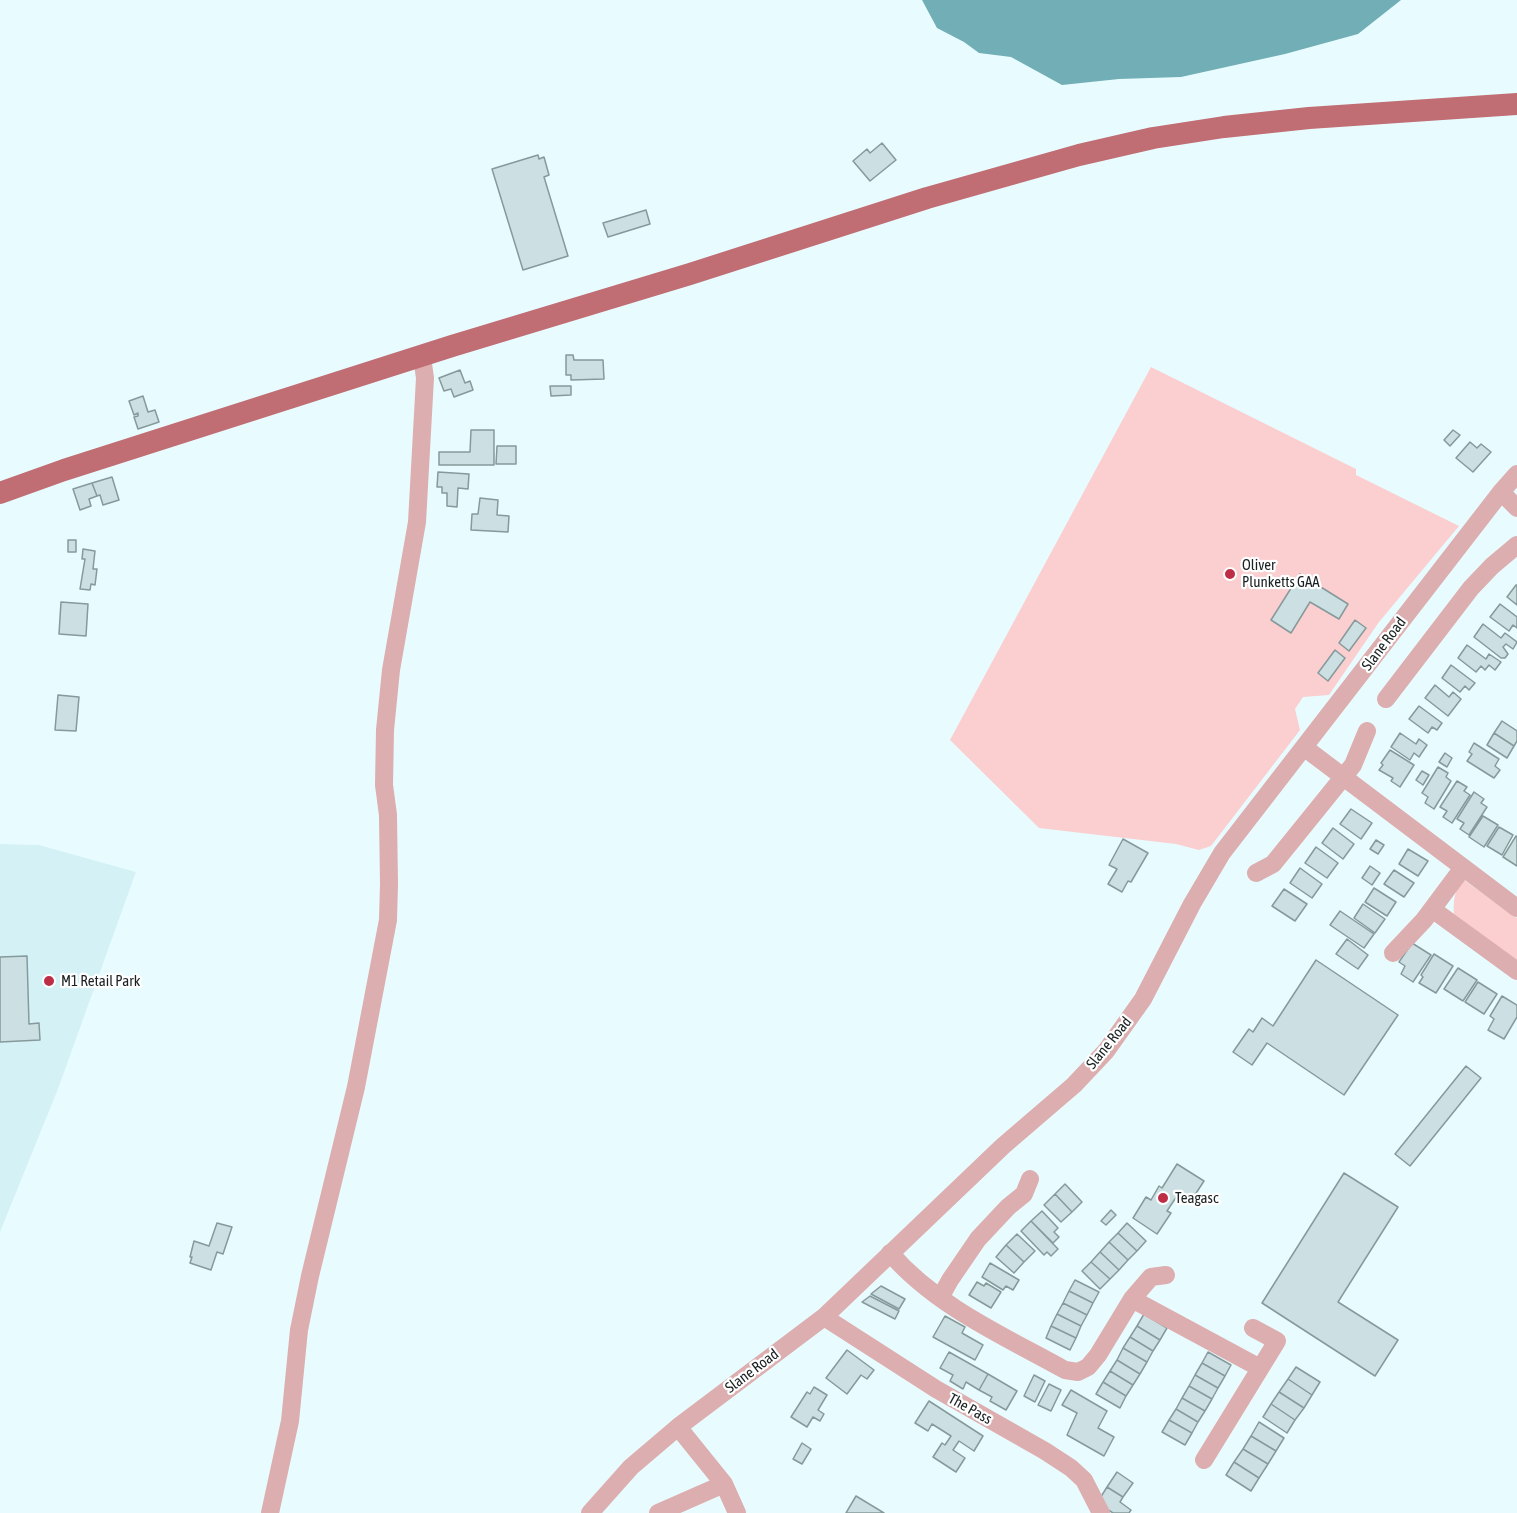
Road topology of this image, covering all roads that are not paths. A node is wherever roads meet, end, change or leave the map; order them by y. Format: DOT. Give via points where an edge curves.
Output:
graph roads {
  1 [pos="1517,104"];
  2 [pos="422,357"];
  3 [pos="1517,474"];
  4 [pos="1501,492"];
  5 [pos="0,493"];
  6 [pos="1517,508"];
  7 [pos="1517,545"];
  8 [pos="1386,699"];
  9 [pos="1367,731"];
  10 [pos="1305,748"];
  11 [pos="1344,776"];
  12 [pos="1462,869"];
  13 [pos="1256,873"];
  14 [pos="1517,908"];
  15 [pos="1432,909"];
  16 [pos="1393,953"];
  17 [pos="1517,971"];
  18 [pos="1030,1179"];
  19 [pos="890,1253"];
  20 [pos="1166,1275"];
  21 [pos="940,1298"];
  22 [pos="1132,1299"];
  23 [pos="824,1317"];
  24 [pos="1254,1328"];
  25 [pos="1260,1368"];
  26 [pos="678,1427"];
  27 [pos="1204,1460"];
  28 [pos="724,1484"];
  29 [pos="270,1513"];
  30 [pos="590,1513"];
  31 [pos="658,1513"];
  32 [pos="738,1513"];
  33 [pos="1101,1513"];
  1 -- 2 [label="main road" via="1224,127 1079,155 927,198"];
  2 -- 5 [label="main road"];
  2 -- 29 [label="street" via="425,378 417,522 391,670 385,730 388,920 356,1087 299,1330 290,1421"];
  3 -- 4 [label="street, Slane Road"];
  4 -- 6 [label="street"];
  4 -- 10 [label="street, Slane Road"];
  7 -- 8 [label="street" via="1471,588"];
  9 -- 11 [label="street" via="1353,765"];
  10 -- 11 [label="street"];
  10 -- 19 [label="street, Slane Road" via="1210,870 1143,999 1106,1052"];
  11 -- 12 [label="street"];
  11 -- 13 [label="street" via="1273,864"];
  12 -- 14 [label="street"];
  12 -- 15 [label="street"];
  15 -- 16 [label="street"];
  15 -- 17 [label="street"];
  18 -- 21 [label="street" via="1024,1194 978,1239"];
  19 -- 21 [label="street" via="923,1287"];
  19 -- 23 [label="street, Slane Road"];
  20 -- 22 [label="street" via="1150,1277"];
  21 -- 22 [label="street" via="1065,1370 1078,1372 1098,1355"];
  22 -- 25 [label="street"];
  23 -- 26 [label="street, Slane Road"];
  23 -- 33 [label="street, The Pass" via="936,1389 1071,1468 1083,1480"];
  24 -- 25 [label="street" via="1277,1341"];
  25 -- 27 [label="street"];
  26 -- 28 [label="street"];
  26 -- 30 [label="street, Slane Road" via="631,1467"];
  28 -- 31 [label="street"];
  28 -- 32 [label="street"];
}
